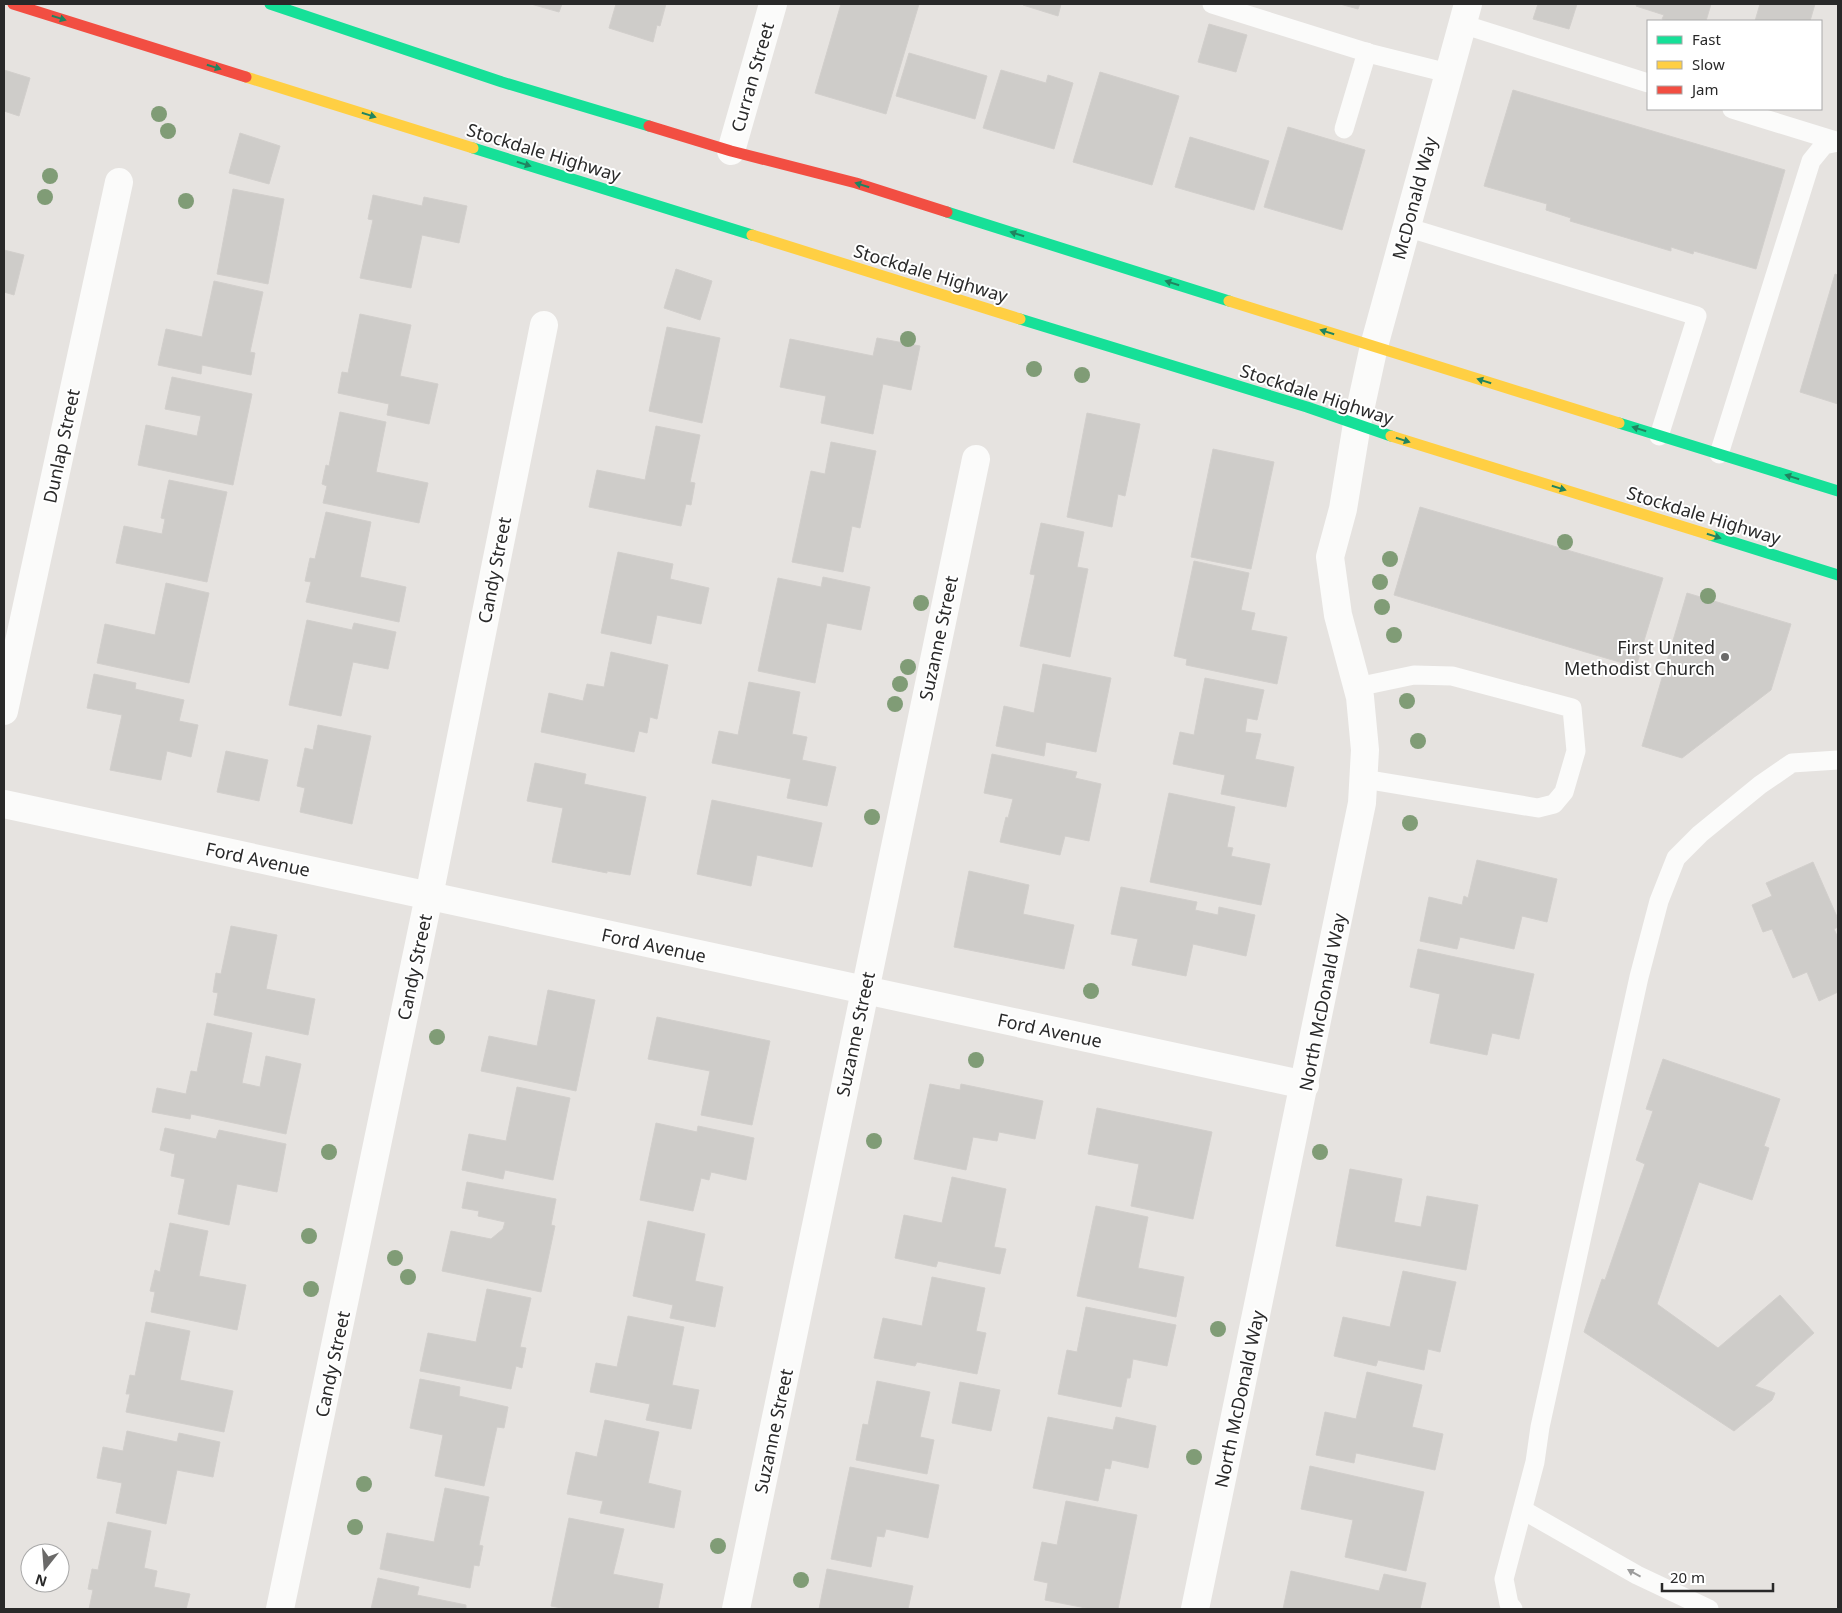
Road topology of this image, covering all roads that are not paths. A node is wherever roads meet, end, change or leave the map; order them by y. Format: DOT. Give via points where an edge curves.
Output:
graph roads {
  1 [pos="13,4"];
  2 [pos="270,4"];
  3 [pos="773,4"];
  4 [pos="1212,4"];
  5 [pos="1465,14"];
  6 [pos="1367,52"];
  7 [pos="1448,73"];
  8 [pos="1647,83"];
  9 [pos="1735,110"];
  10 [pos="1344,129"];
  11 [pos="1837,141"];
  12 [pos="731,150"];
  13 [pos="119,182"];
  14 [pos="1406,227"];
  15 [pos="544,325"];
  16 [pos="1374,346"];
  17 [pos="1364,393"];
  18 [pos="1357,424"];
  19 [pos="1659,436"];
  20 [pos="1719,454"];
  21 [pos="976,459"];
  22 [pos="1838,491"];
  23 [pos="1838,575"];
  24 [pos="1357,687"];
  25 [pos="4,711"];
  26 [pos="1838,760"];
  27 [pos="1364,779"];
  28 [pos="4,804"];
  29 [pos="429,896"];
  30 [pos="864,990"];
  31 [pos="1305,1085"];
  32 [pos="1523,1510"];
  33 [pos="280,1609"];
  34 [pos="736,1609"];
  35 [pos="1195,1609"];
  36 [pos="1513,1609"];
  37 [pos="1709,1609"];
  1 -- 18 [label="main road, Stockdale Highway, one-way"];
  2 -- 12 [label="main road" via="502,82"];
  3 -- 12 [label="street, Curran Street"];
  4 -- 6 [label="lane"];
  5 -- 7 [label="street, McDonald Way"];
  5 -- 8 [label="lane"];
  6 -- 7 [label="lane"];
  6 -- 10 [label="lane"];
  7 -- 14 [label="street, McDonald Way"];
  9 -- 11 [label="lane"];
  11 -- 20 [label="lane" via="1824,146 1811,161"];
  16 -- 12 [label="main road, one-way" via="856,183"];
  13 -- 25 [label="street, Dunlap Street"];
  14 -- 16 [label="street, McDonald Way"];
  14 -- 19 [label="lane" via="1697,316"];
  15 -- 29 [label="street, Candy Street"];
  16 -- 17 [label="street, McDonald Way"];
  19 -- 16 [label="main road, one-way"];
  17 -- 18 [label="street, North McDonald Way"];
  18 -- 23 [label="main road, Stockdale Highway, one-way"];
  18 -- 24 [label="street, North McDonald Way" via="1343,509 1330,557 1338,615"];
  19 -- 20 [label="main road"];
  22 -- 20 [label="main road, one-way"];
  21 -- 30 [label="street, Suzanne Street"];
  24 -- 27 [label="street, North McDonald Way" via="1365,750"];
  24 -- 27 [label="lane" via="1414,675 1452,676 1572,708 1576,732 1576,751 1564,792 1554,804 1538,808"];
  26 -- 32 [label="lane" via="1792,764 1760,785 1676,858 1660,901 1639,977"];
  27 -- 31 [label="street, North McDonald Way" via="1362,803"];
  28 -- 29 [label="street, Ford Avenue"];
  29 -- 30 [label="street, Ford Avenue"];
  29 -- 33 [label="street, Candy Street"];
  30 -- 31 [label="street, Ford Avenue"];
  30 -- 34 [label="street, Suzanne Street"];
  31 -- 35 [label="street, North McDonald Way"];
  32 -- 36 [label="lane" via="1504,1579"];
  37 -- 32 [label="lane, one-way" via="1637,1575"];
}
